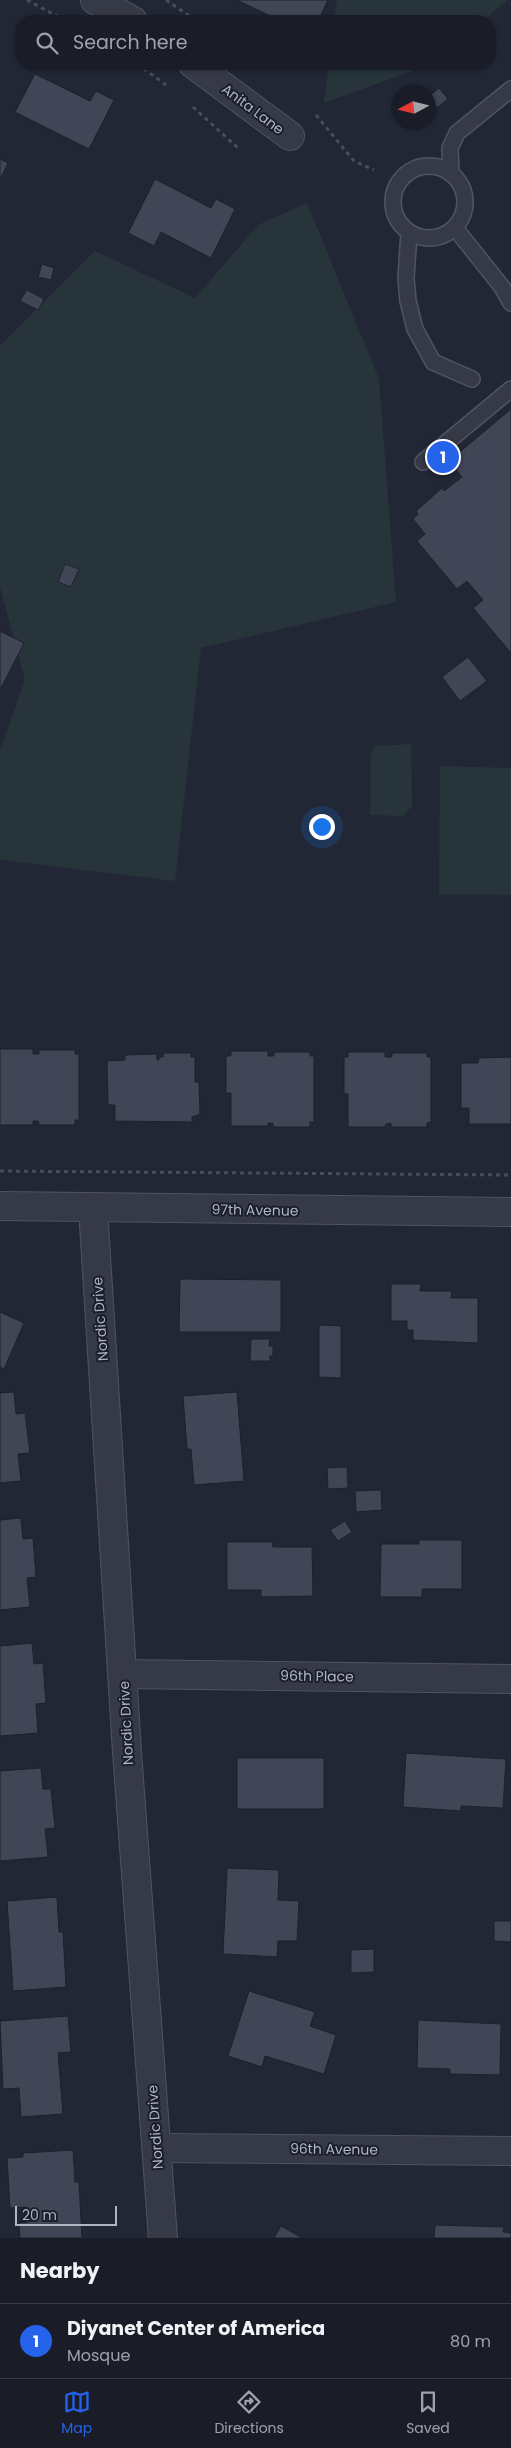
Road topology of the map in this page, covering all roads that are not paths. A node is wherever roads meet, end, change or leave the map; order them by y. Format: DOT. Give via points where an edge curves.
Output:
graph roads {
  1 [pos="95,0"];
  2 [pos="122,15"];
  3 [pos="201,70"];
  4 [pos="511,89"];
  5 [pos="290,136"];
  6 [pos="451,173"];
  7 [pos="456,228"];
  8 [pos="409,233"];
  9 [pos="511,303"];
  10 [pos="472,379"];
  11 [pos="511,389"];
  12 [pos="423,462"];
  13 [pos="0,1206"];
  14 [pos="92,1208"];
  15 [pos="511,1212"];
  16 [pos="123,1674"];
  17 [pos="511,1679"];
  18 [pos="157,2148"];
  19 [pos="511,2151"];
  20 [pos="163,2238"];
  1 -- 2 [label="street"];
  3 -- 5 [label="street, Anita Lane"];
  4 -- 6 [label="lane" via="456,133 450,148"];
  6 -- 7 [label="lane" via="465,193 462,218"];
  6 -- 8 [label="lane" via="440,167 424,166 408,173 400,181 394,192 395,215"];
  7 -- 8 [label="lane" via="433,239"];
  7 -- 9 [label="lane"];
  8 -- 10 [label="lane" via="406,278 415,329 433,362"];
  11 -- 12 [label="lane"];
  13 -- 14 [label="street, 97th Avenue"];
  14 -- 15 [label="street, 97th Avenue"];
  14 -- 16 [label="street, Nordic Drive"];
  16 -- 17 [label="street, 96th Place"];
  16 -- 18 [label="street, Nordic Drive"];
  18 -- 19 [label="street, 96th Avenue"];
  18 -- 20 [label="street, Nordic Drive"];
}
